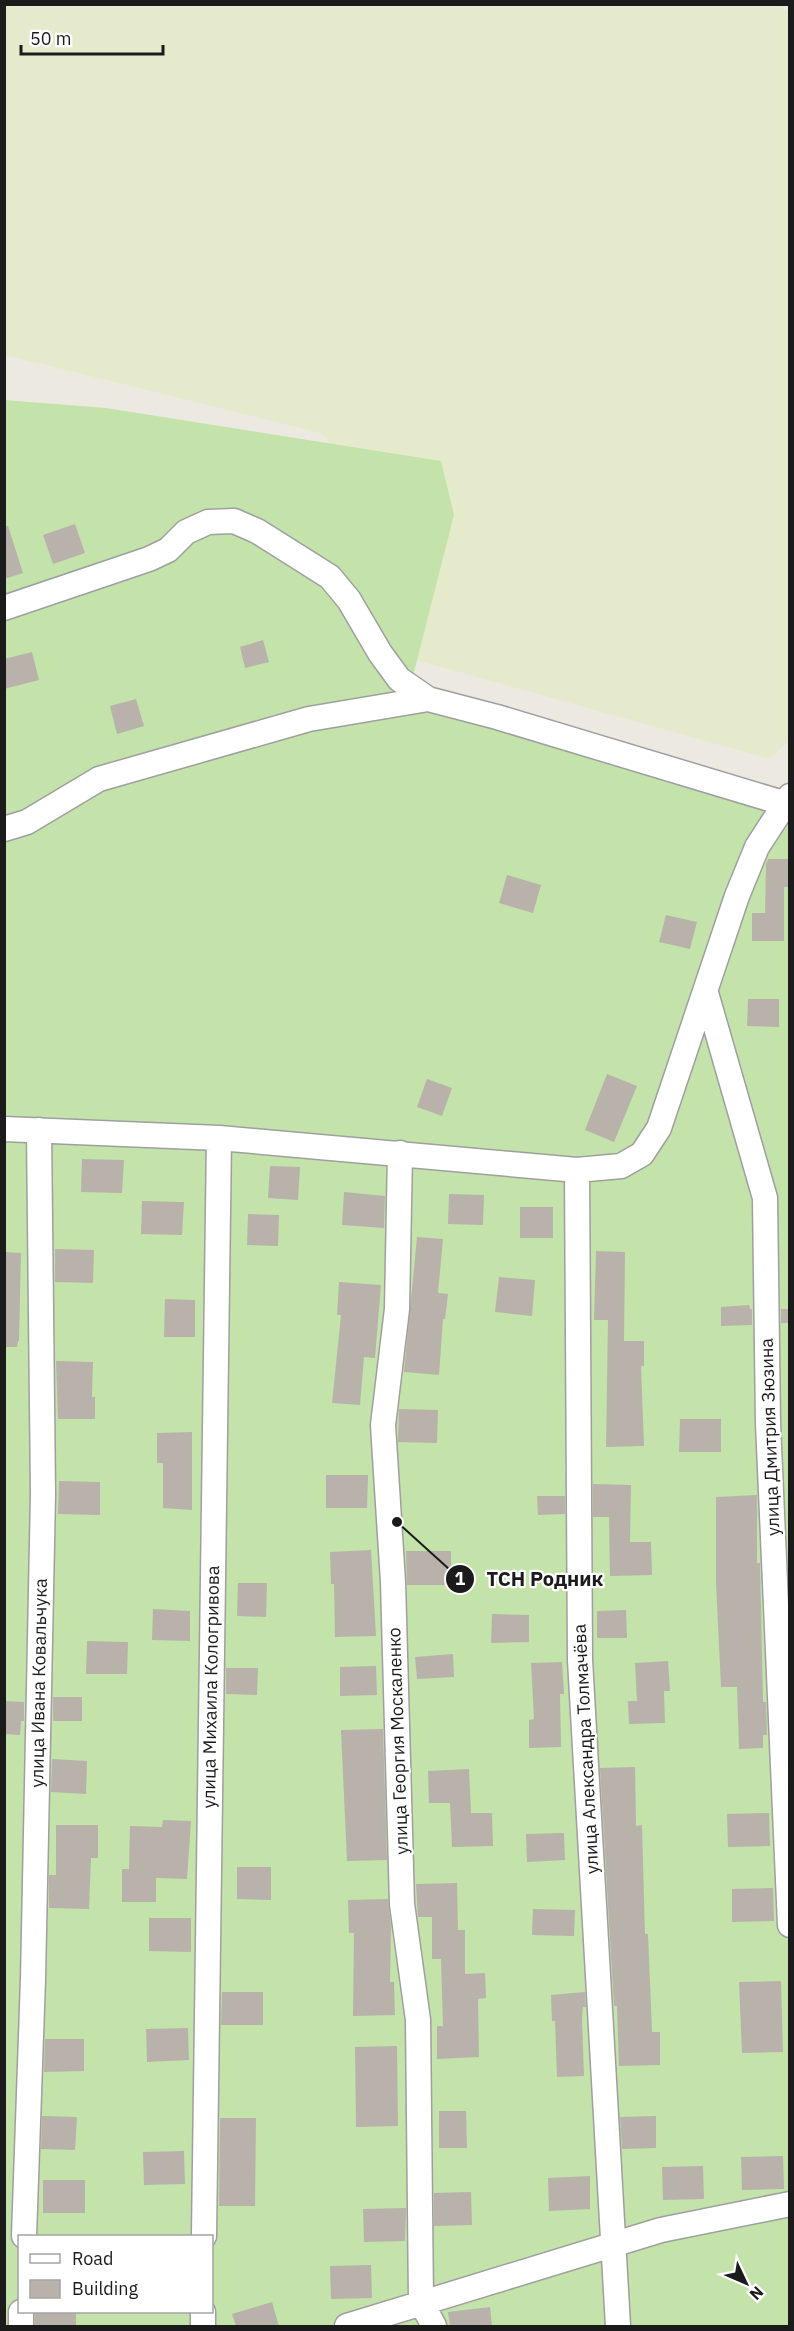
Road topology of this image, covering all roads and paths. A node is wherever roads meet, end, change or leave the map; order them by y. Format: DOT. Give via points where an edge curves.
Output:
graph roads {
  1 [pos="4,608"];
  2 [pos="428,699"];
  3 [pos="786,800"];
  4 [pos="4,829"];
  5 [pos="706,993"];
  6 [pos="4,1129"];
  7 [pos="39,1130"];
  8 [pos="219,1138"];
  9 [pos="400,1153"];
  10 [pos="577,1170"];
  11 [pos="789,1925"];
  12 [pos="789,2204"];
  13 [pos="24,2235"];
  14 [pos="204,2235"];
  15 [pos="613,2245"];
  16 [pos="421,2302"];
  17 [pos="347,2326"];
  18 [pos="434,2326"];
  19 [pos="618,2326"];
  1 -- 2 [label="street" via="149,560 168,550 186,532 208,522 234,521 330,577 399,679"];
  2 -- 3 [label="street"];
  2 -- 4 [label="street" via="309,719 99,779 27,822"];
  3 -- 5 [label="street" via="757,847"];
  5 -- 10 [label="street" via="659,1128 642,1154 621,1166"];
  5 -- 11 [label="street, улица Дмитрия Зюзина" via="765,1198 768,1423"];
  6 -- 7 [label="street"];
  7 -- 8 [label="street"];
  7 -- 13 [label="street, улица Ивана Ковальчука" via="43,1494"];
  8 -- 9 [label="street"];
  8 -- 14 [label="street, улица Михаила Кологривова"];
  9 -- 10 [label="street"];
  9 -- 16 [label="street, улица Георгия Москаленко" via="397,1309 383,1425 393,1582 402,1904 418,2020"];
  10 -- 15 [label="street, улица Александра Толмачёва" via="580,1659"];
  12 -- 15 [label="street" via="661,2230"];
  15 -- 16 [label="street"];
  15 -- 19 [label="street, улица Александра Толмачёва"];
  16 -- 17 [label="street"];
  16 -- 18 [label="street, улица Георгия Москаленко"];
}
